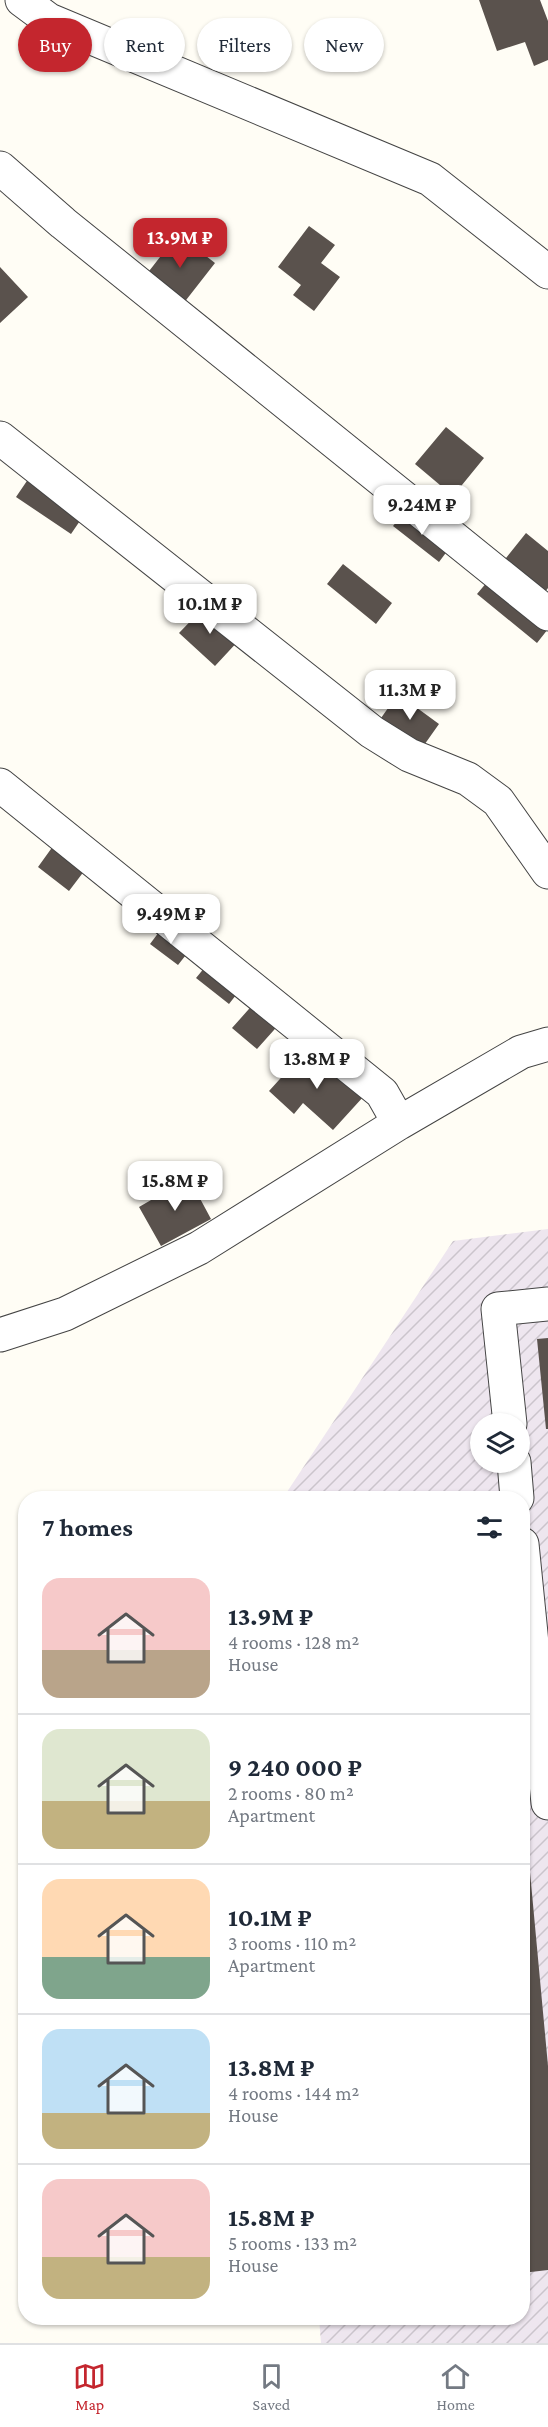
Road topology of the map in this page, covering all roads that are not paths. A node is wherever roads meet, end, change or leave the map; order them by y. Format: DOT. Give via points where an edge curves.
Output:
graph roads {
  1 [pos="22,0"];
  2 [pos="0,168"];
  3 [pos="548,272"];
  4 [pos="0,438"];
  5 [pos="548,614"];
  6 [pos="0,785"];
  7 [pos="548,872"];
  8 [pos="548,1044"];
  9 [pos="399,1124"];
  10 [pos="548,1304"];
  11 [pos="0,1335"];
  12 [pos="509,1413"];
  13 [pos="515,1473"];
  14 [pos="517,1491"];
  15 [pos="530,1624"];
  16 [pos="548,1803"];
  1 -- 3 [label="street" via="49,20 430,179"];
  2 -- 5 [label="street"];
  4 -- 7 [label="street" via="372,732 409,755 468,779 498,801"];
  6 -- 9 [label="street" via="382,1094"];
  8 -- 9 [label="street" via="521,1052"];
  9 -- 11 [label="street" via="199,1248 65,1314"];
  10 -- 12 [label="street" via="498,1309"];
  13 -- 14 [label="street"];
  15 -- 16 [label="street"];
}
